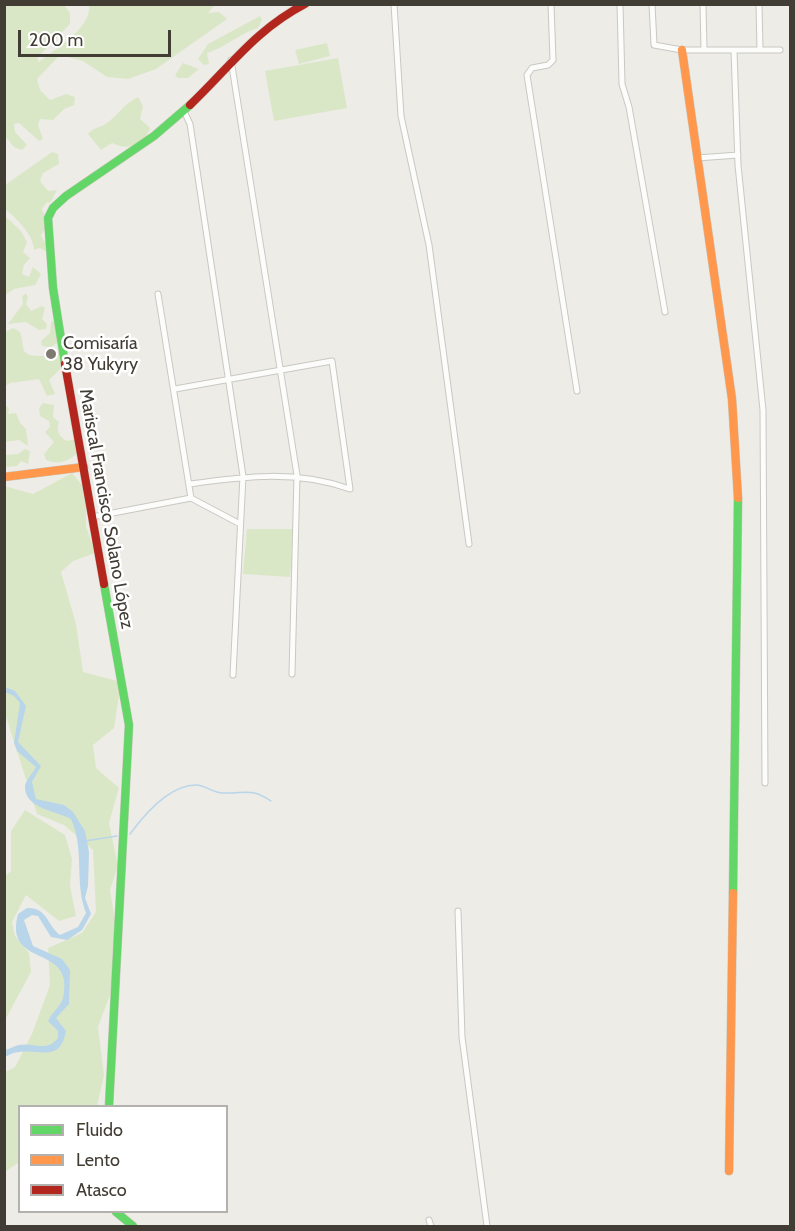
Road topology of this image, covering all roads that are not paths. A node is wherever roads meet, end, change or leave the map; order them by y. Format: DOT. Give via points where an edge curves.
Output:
graph roads {
  1 [pos="304,4"];
  2 [pos="394,4"];
  3 [pos="551,4"];
  4 [pos="620,4"];
  5 [pos="652,4"];
  6 [pos="703,4"];
  7 [pos="759,4"];
  8 [pos="682,50"];
  9 [pos="704,50"];
  10 [pos="734,50"];
  11 [pos="759,50"];
  12 [pos="780,50"];
  13 [pos="231,58"];
  14 [pos="184,111"];
  15 [pos="738,155"];
  16 [pos="697,158"];
  17 [pos="158,294"];
  18 [pos="665,312"];
  19 [pos="281,370"];
  20 [pos="230,380"];
  21 [pos="175,389"];
  22 [pos="577,391"];
  23 [pos="84,467"];
  24 [pos="297,475"];
  25 [pos="243,476"];
  26 [pos="4,477"];
  27 [pos="190,483"];
  28 [pos="191,498"];
  29 [pos="93,517"];
  30 [pos="240,524"];
  31 [pos="469,544"];
  32 [pos="292,674"];
  33 [pos="234,675"];
  34 [pos="765,783"];
  35 [pos="458,910"];
  36 [pos="109,1105"];
  37 [pos="729,1172"];
  38 [pos="117,1213"];
  39 [pos="133,1227"];
  40 [pos="487,1227"];
  1 -- 13 [label="street, Mariscal Francisco Solano López" via="270,23"];
  2 -- 31 [label="street" via="400,116 429,245"];
  3 -- 22 [label="street" via="553,60 532,68 527,75"];
  4 -- 18 [label="street" via="622,89 633,129"];
  5 -- 8 [label="street" via="654,45"];
  6 -- 9 [label="street"];
  7 -- 11 [label="street"];
  8 -- 9 [label="street"];
  8 -- 16 [label="street"];
  9 -- 10 [label="street"];
  10 -- 11 [label="street"];
  10 -- 15 [label="street"];
  11 -- 12 [label="street"];
  13 -- 14 [label="street, Mariscal Francisco Solano López"];
  13 -- 19 [label="street"];
  14 -- 20 [label="street" via="190,124"];
  14 -- 23 [label="street, Mariscal Francisco Solano López" via="66,196 48,218 53,288"];
  15 -- 16 [label="street"];
  15 -- 34 [label="street" via="763,410"];
  16 -- 37 [label="street" via="732,399 738,488"];
  17 -- 21 [label="street"];
  19 -- 20 [label="street"];
  19 -- 24 [label="street"];
  19 -- 24 [label="street" via="332,362 350,489"];
  20 -- 21 [label="street"];
  20 -- 25 [label="street"];
  21 -- 27 [label="street"];
  23 -- 26 [label="street"];
  23 -- 29 [label="street, Mariscal Francisco Solano López"];
  24 -- 25 [label="street"];
  24 -- 32 [label="street"];
  25 -- 27 [label="street"];
  25 -- 30 [label="street"];
  27 -- 28 [label="street"];
  28 -- 29 [label="street"];
  28 -- 30 [label="street"];
  29 -- 36 [label="street, Mariscal Francisco Solano López" via="129,735"];
  30 -- 33 [label="street"];
  35 -- 40 [label="street" via="462,1037"];
  38 -- 39 [label="street"];
}
